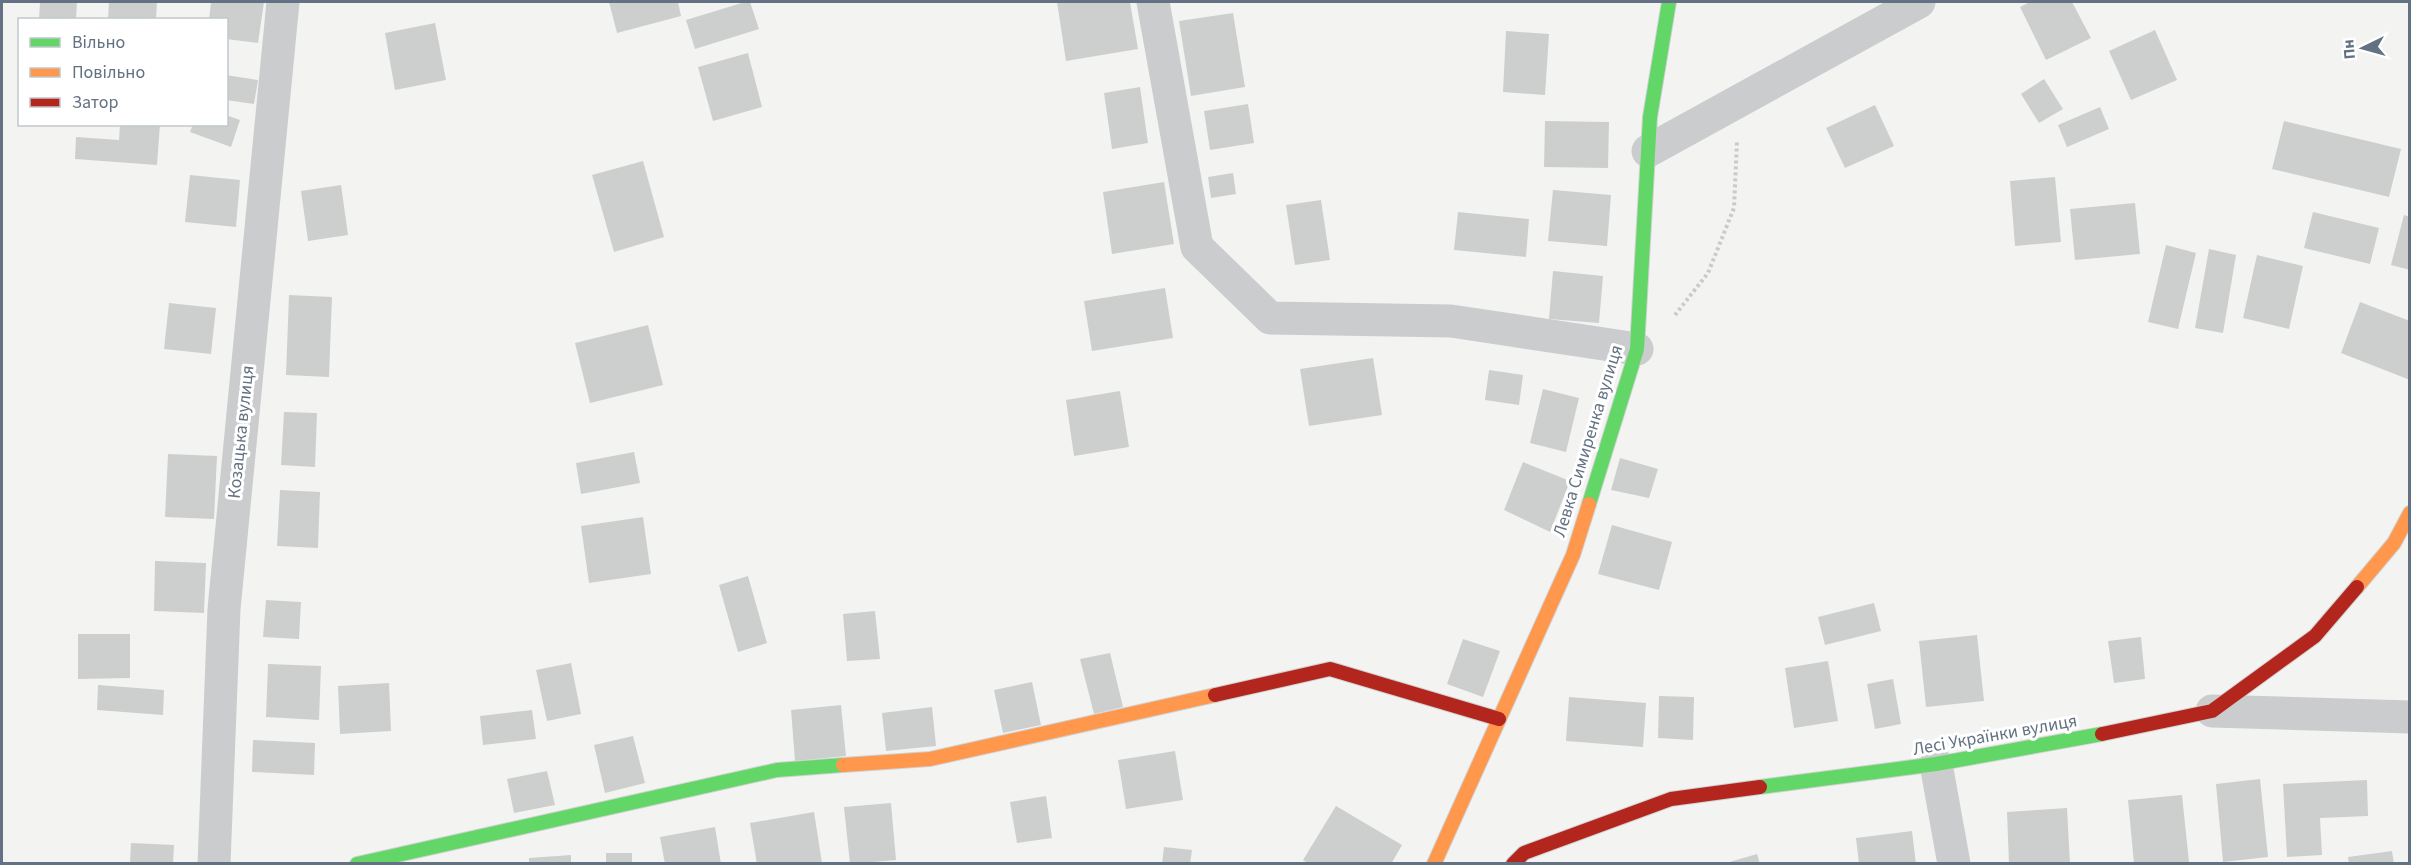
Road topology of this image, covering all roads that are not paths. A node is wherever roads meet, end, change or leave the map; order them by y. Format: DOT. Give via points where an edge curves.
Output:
graph roads {
  1 [pos="283,2"];
  2 [pos="1153,2"];
  3 [pos="1669,2"];
  4 [pos="1919,2"];
  5 [pos="1648,151"];
  6 [pos="1637,349"];
  7 [pos="2409,513"];
  8 [pos="2212,711"];
  9 [pos="2409,717"];
  10 [pos="1499,719"];
  11 [pos="1936,764"];
  12 [pos="214,864"];
  13 [pos="357,864"];
  14 [pos="1434,864"];
  15 [pos="1513,864"];
  16 [pos="1954,864"];
  1 -- 12 [label="street, Козацька вулиця" via="224,609"];
  2 -- 6 [label="street" via="1197,247 1270,318 1451,321"];
  3 -- 5 [label="street, Левка Симиренка вулиця"];
  4 -- 5 [label="street"];
  5 -- 6 [label="street, Левка Симиренка вулиця"];
  6 -- 10 [label="street, Левка Симиренка вулиця" via="1573,555"];
  7 -- 8 [label="street, Лесі Українки вулиця" via="2394,543 2315,636"];
  8 -- 9 [label="street"];
  8 -- 11 [label="street, Лесі Українки вулиця"];
  10 -- 13 [label="street" via="1330,669 930,759 777,770"];
  10 -- 14 [label="street, Левка Симиренка вулиця"];
  11 -- 15 [label="street, Лесі Українки вулиця" via="1671,799 1524,854"];
  11 -- 16 [label="street"];
}
